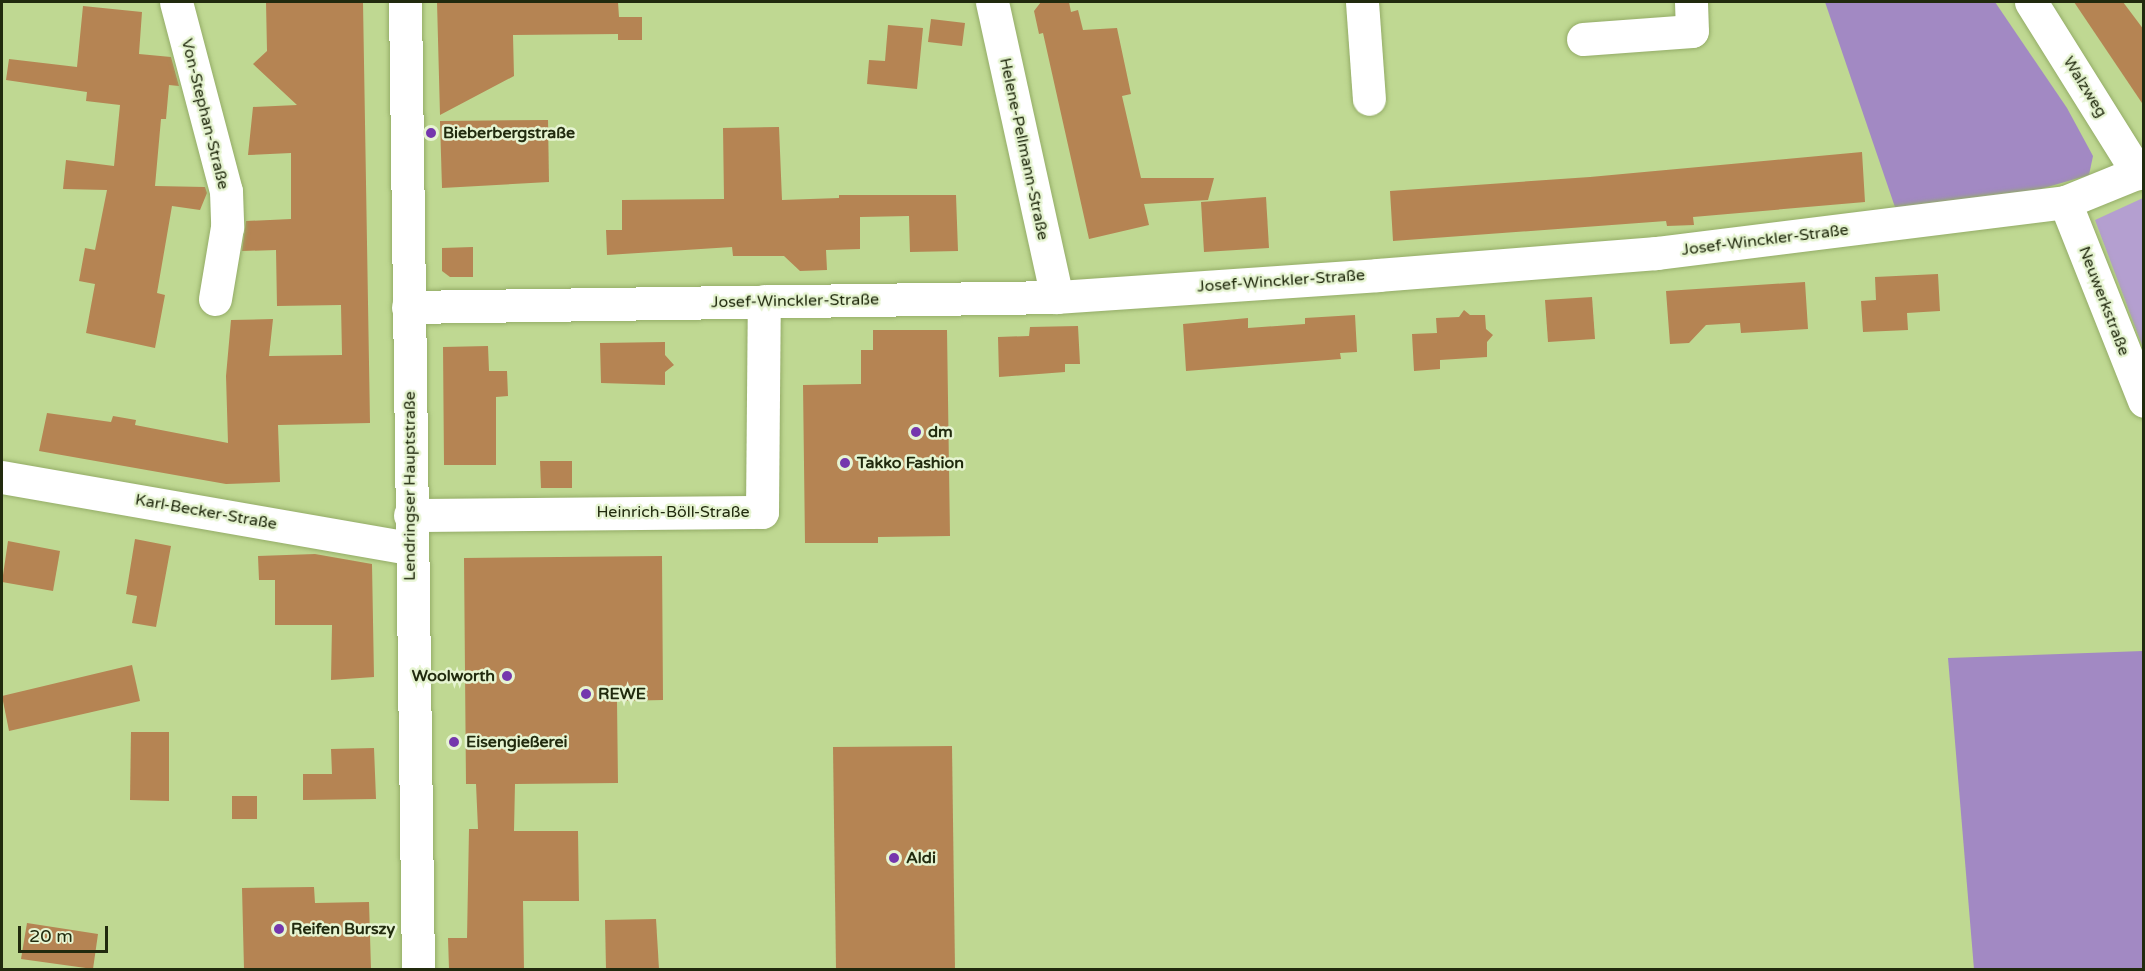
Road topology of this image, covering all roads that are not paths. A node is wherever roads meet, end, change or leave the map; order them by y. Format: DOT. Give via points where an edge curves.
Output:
graph roads {
  1 [pos="176,2"];
  2 [pos="405,2"];
  3 [pos="992,2"];
  4 [pos="1362,2"];
  5 [pos="1691,2"];
  6 [pos="2031,2"];
  7 [pos="1583,39"];
  8 [pos="1369,99"];
  9 [pos="2141,172"];
  10 [pos="2065,202"];
  11 [pos="1057,297"];
  12 [pos="215,298"];
  13 [pos="764,301"];
  14 [pos="408,307"];
  15 [pos="2144,401"];
  16 [pos="2,477"];
  17 [pos="410,515"];
  18 [pos="410,548"];
  19 [pos="417,969"];
  1 -- 12 [label="street, Von-Stephan-Straße" via="226,191 227,227"];
  2 -- 14 [label="street, Lendringser Hauptstraße"];
  3 -- 11 [label="street, Helene-Pellmann-Straße"];
  4 -- 8 [label="street"];
  5 -- 7 [label="street" via="1692,32"];
  6 -- 9 [label="street, Walzweg"];
  9 -- 10 [label="street, Josef-Winckler-Straße"];
  10 -- 11 [label="street, Josef-Winckler-Straße" via="1656,253"];
  10 -- 15 [label="street, Neuwerkstraße"];
  11 -- 13 [label="street, Josef-Winckler-Straße"];
  13 -- 14 [label="street, Josef-Winckler-Straße"];
  13 -- 17 [label="street, Heinrich-Böll-Straße" via="762,512"];
  14 -- 17 [label="street, Lendringser Hauptstraße"];
  16 -- 18 [label="street, Karl-Becker-Straße"];
  17 -- 18 [label="street, Lendringser Hauptstraße"];
  18 -- 19 [label="street, Lendringser Hauptstraße"];
}
